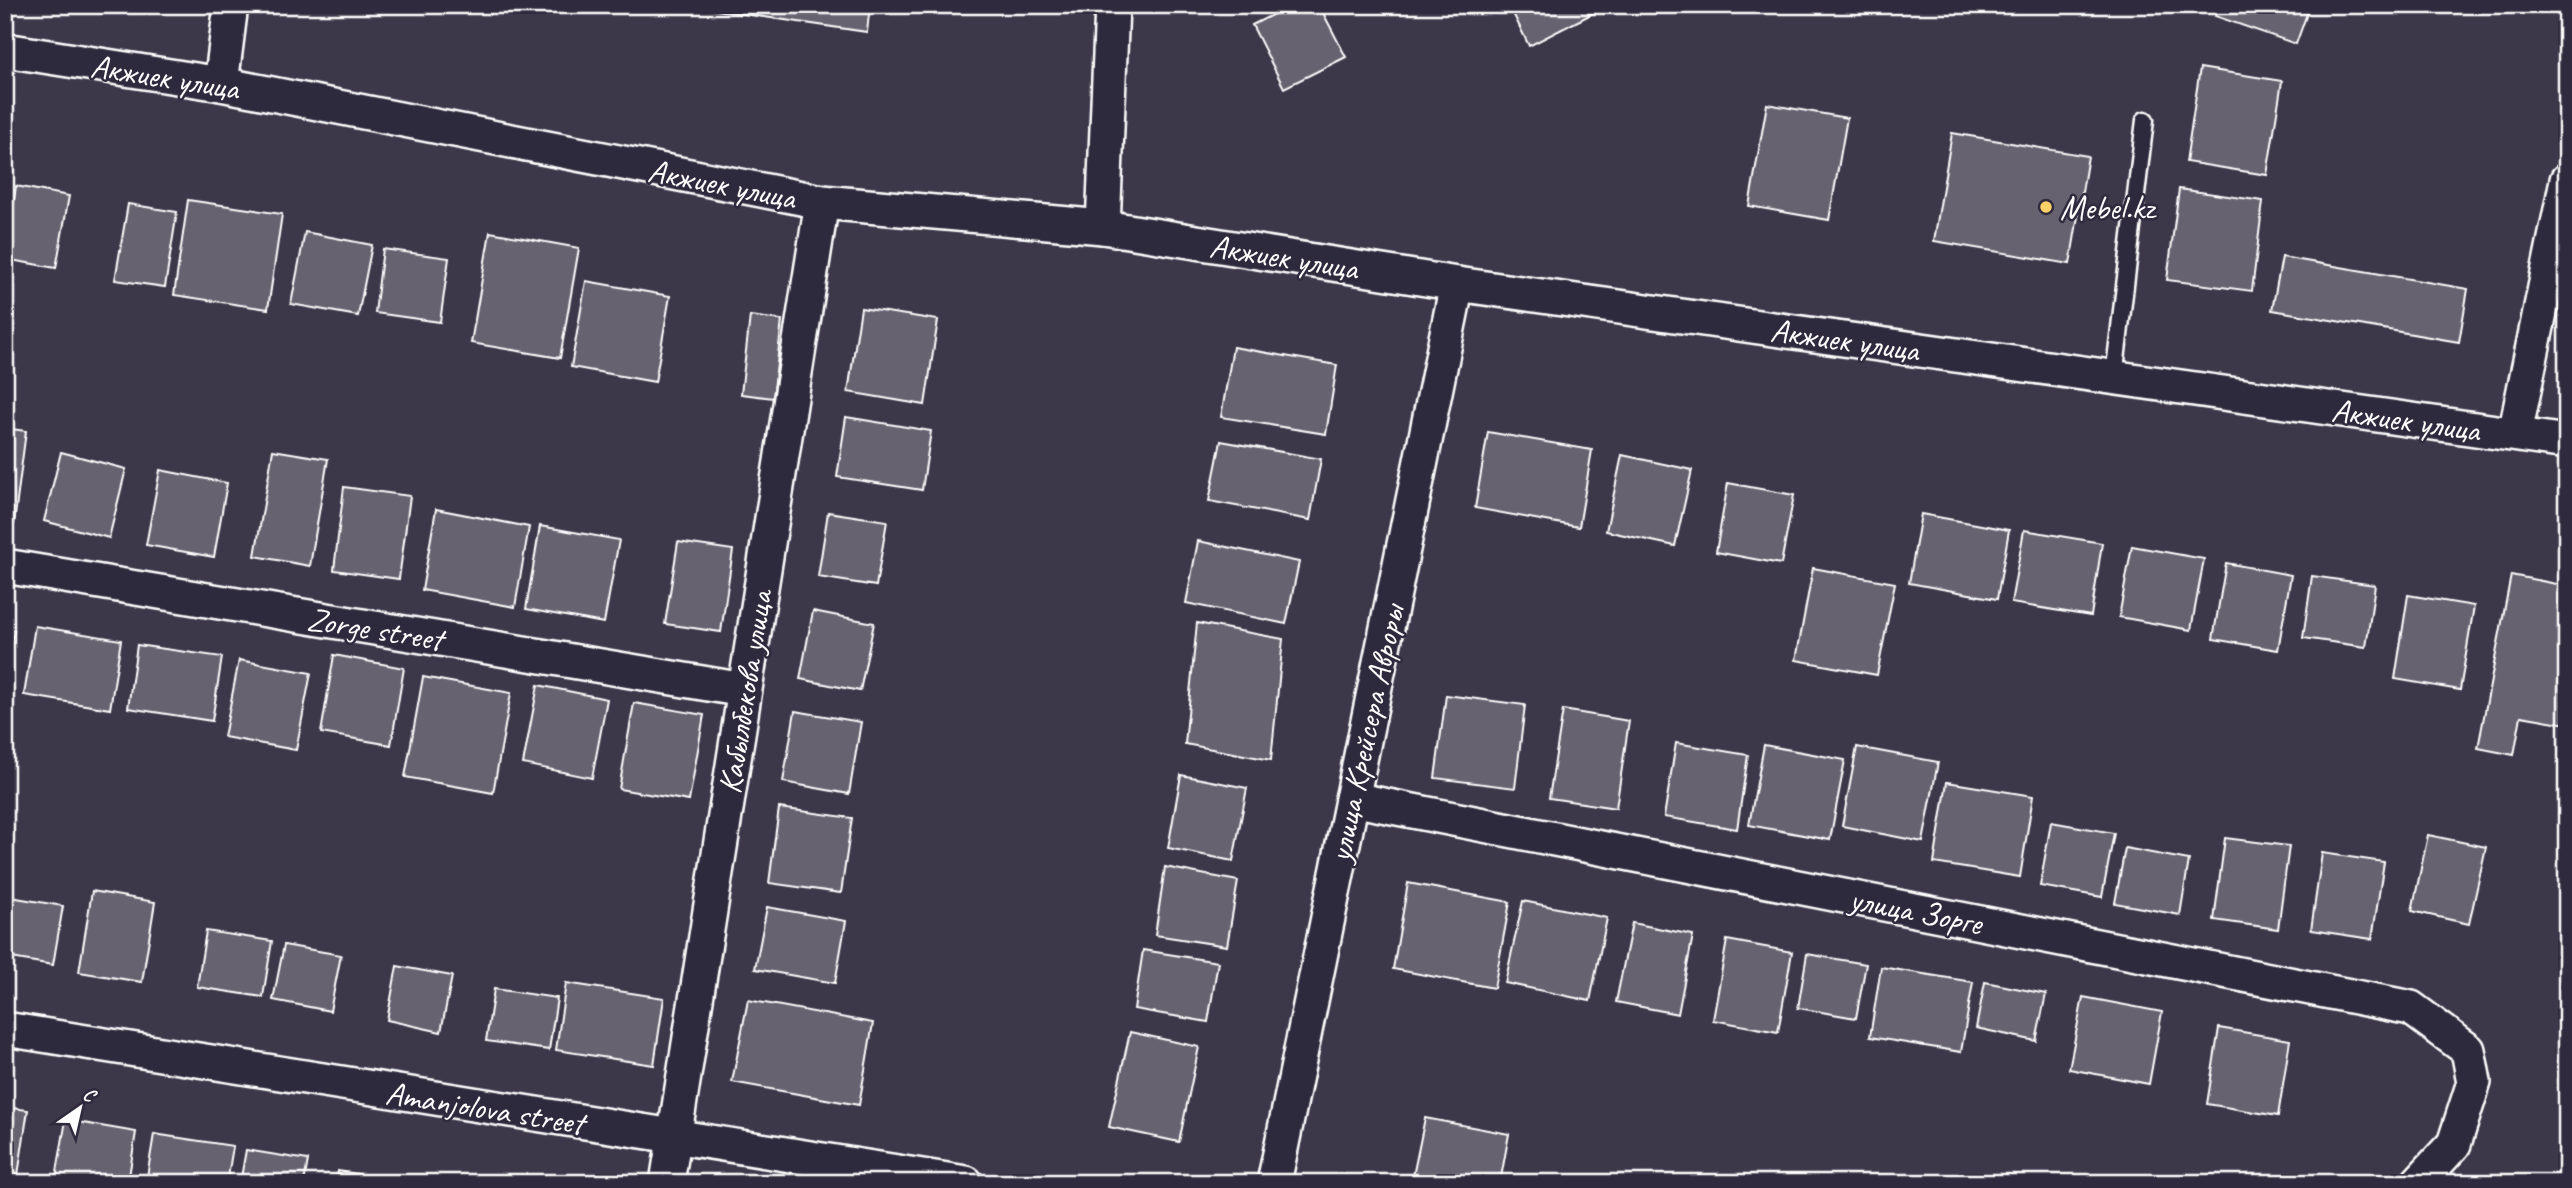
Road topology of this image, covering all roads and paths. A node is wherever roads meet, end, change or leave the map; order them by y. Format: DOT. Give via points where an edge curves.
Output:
graph roads {
  1 [pos="231,5"];
  2 [pos="1112,5"];
  3 [pos="5,50"];
  4 [pos="221,84"];
  5 [pos="2145,120"];
  6 [pos="2567,180"];
  7 [pos="822,202"];
  8 [pos="1103,227"];
  9 [pos="1457,284"];
  10 [pos="2114,377"];
  11 [pos="2515,434"];
  12 [pos="2567,442"];
  13 [pos="5,566"];
  14 [pos="744,690"];
  15 [pos="1352,799"];
  16 [pos="5,1030"];
  17 [pos="674,1137"];
  18 [pos="667,1183"];
  19 [pos="965,1183"];
  20 [pos="1274,1183"];
  21 [pos="2418,1183"];
  1 -- 4 [label="street"];
  2 -- 8 [label="street"];
  3 -- 4 [label="street, Акжиек улица"];
  4 -- 7 [label="street, Акжиек улица"];
  5 -- 10 [label="lane"];
  6 -- 11 [label="street"];
  7 -- 8 [label="street, Акжиек улица"];
  7 -- 14 [label="street, Кабылбекова улица"];
  8 -- 9 [label="street, Акжиек улица"];
  9 -- 10 [label="street, Акжиек улица"];
  9 -- 15 [label="street, улица Крейсера Авроры"];
  10 -- 11 [label="street, Акжиек улица"];
  11 -- 12 [label="street, Акжиек улица"];
  13 -- 14 [label="street, Zorge street"];
  14 -- 17 [label="street, Кабылбекова улица"];
  15 -- 20 [label="street, улица Крейсера Авроры"];
  15 -- 21 [label="street, улица Зорге" via="2411,1008 2468,1050 2474,1082 2454,1144"];
  16 -- 17 [label="street, Amanjolova street"];
  17 -- 18 [label="street, Кабылбекова улица"];
  17 -- 19 [label="street, Amanjolova street"];
}
